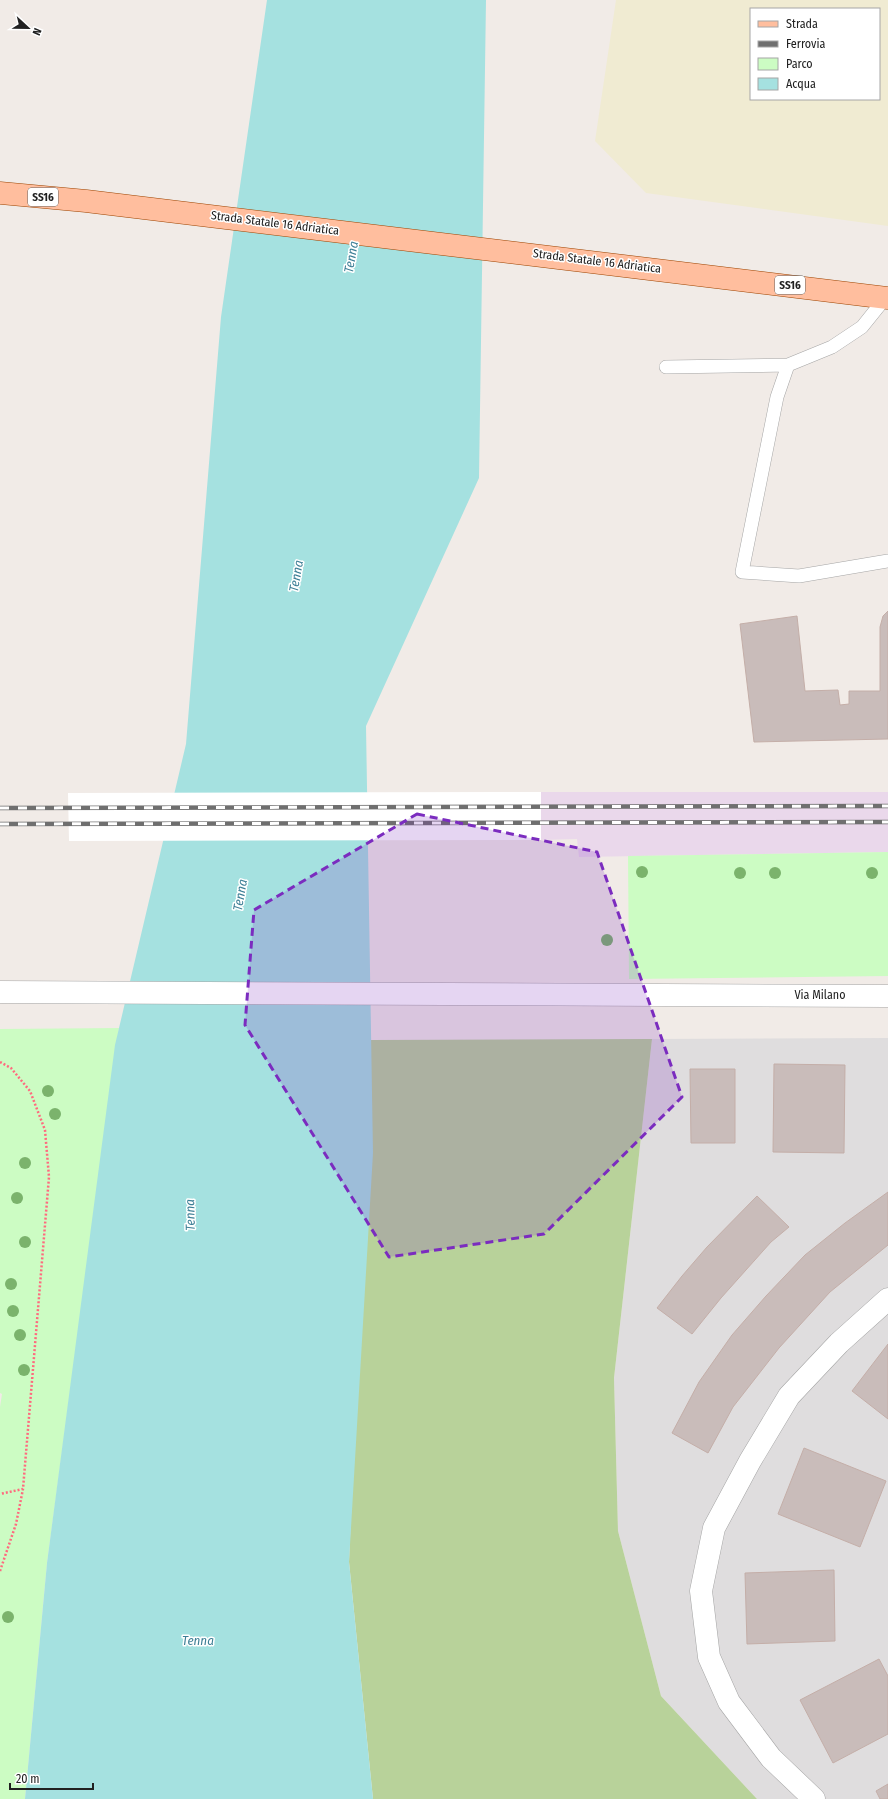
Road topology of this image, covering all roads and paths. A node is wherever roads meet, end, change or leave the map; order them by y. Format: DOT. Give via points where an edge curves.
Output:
graph roads {
  1 [pos="0,193"];
  2 [pos="887,297"];
  3 [pos="788,366"];
  4 [pos="666,367"];
  5 [pos="888,561"];
  6 [pos="0,992"];
  7 [pos="888,996"];
  8 [pos="0,1062"];
  9 [pos="888,1299"];
  10 [pos="24,1489"];
  11 [pos="0,1494"];
  12 [pos="0,1571"];
  13 [pos="814,1799"];
  1 -- 2 [label="main road, Strada Statale 16 Adriatica / SS16" via="86,201"];
  2 -- 3 [label="lane" via="862,327 832,347"];
  3 -- 4 [label="lane"];
  3 -- 5 [label="lane" via="777,397 742,572 799,576"];
  6 -- 7 [label="street, Via Milano"];
  8 -- 10 [label="path" via="11,1068 30,1091 46,1130 49,1177"];
  9 -- 13 [label="street" via="839,1342 789,1396 714,1528 701,1591 709,1657 730,1702 771,1758"];
  10 -- 11 [label="path"];
  10 -- 12 [label="path" via="16,1524"];
}
